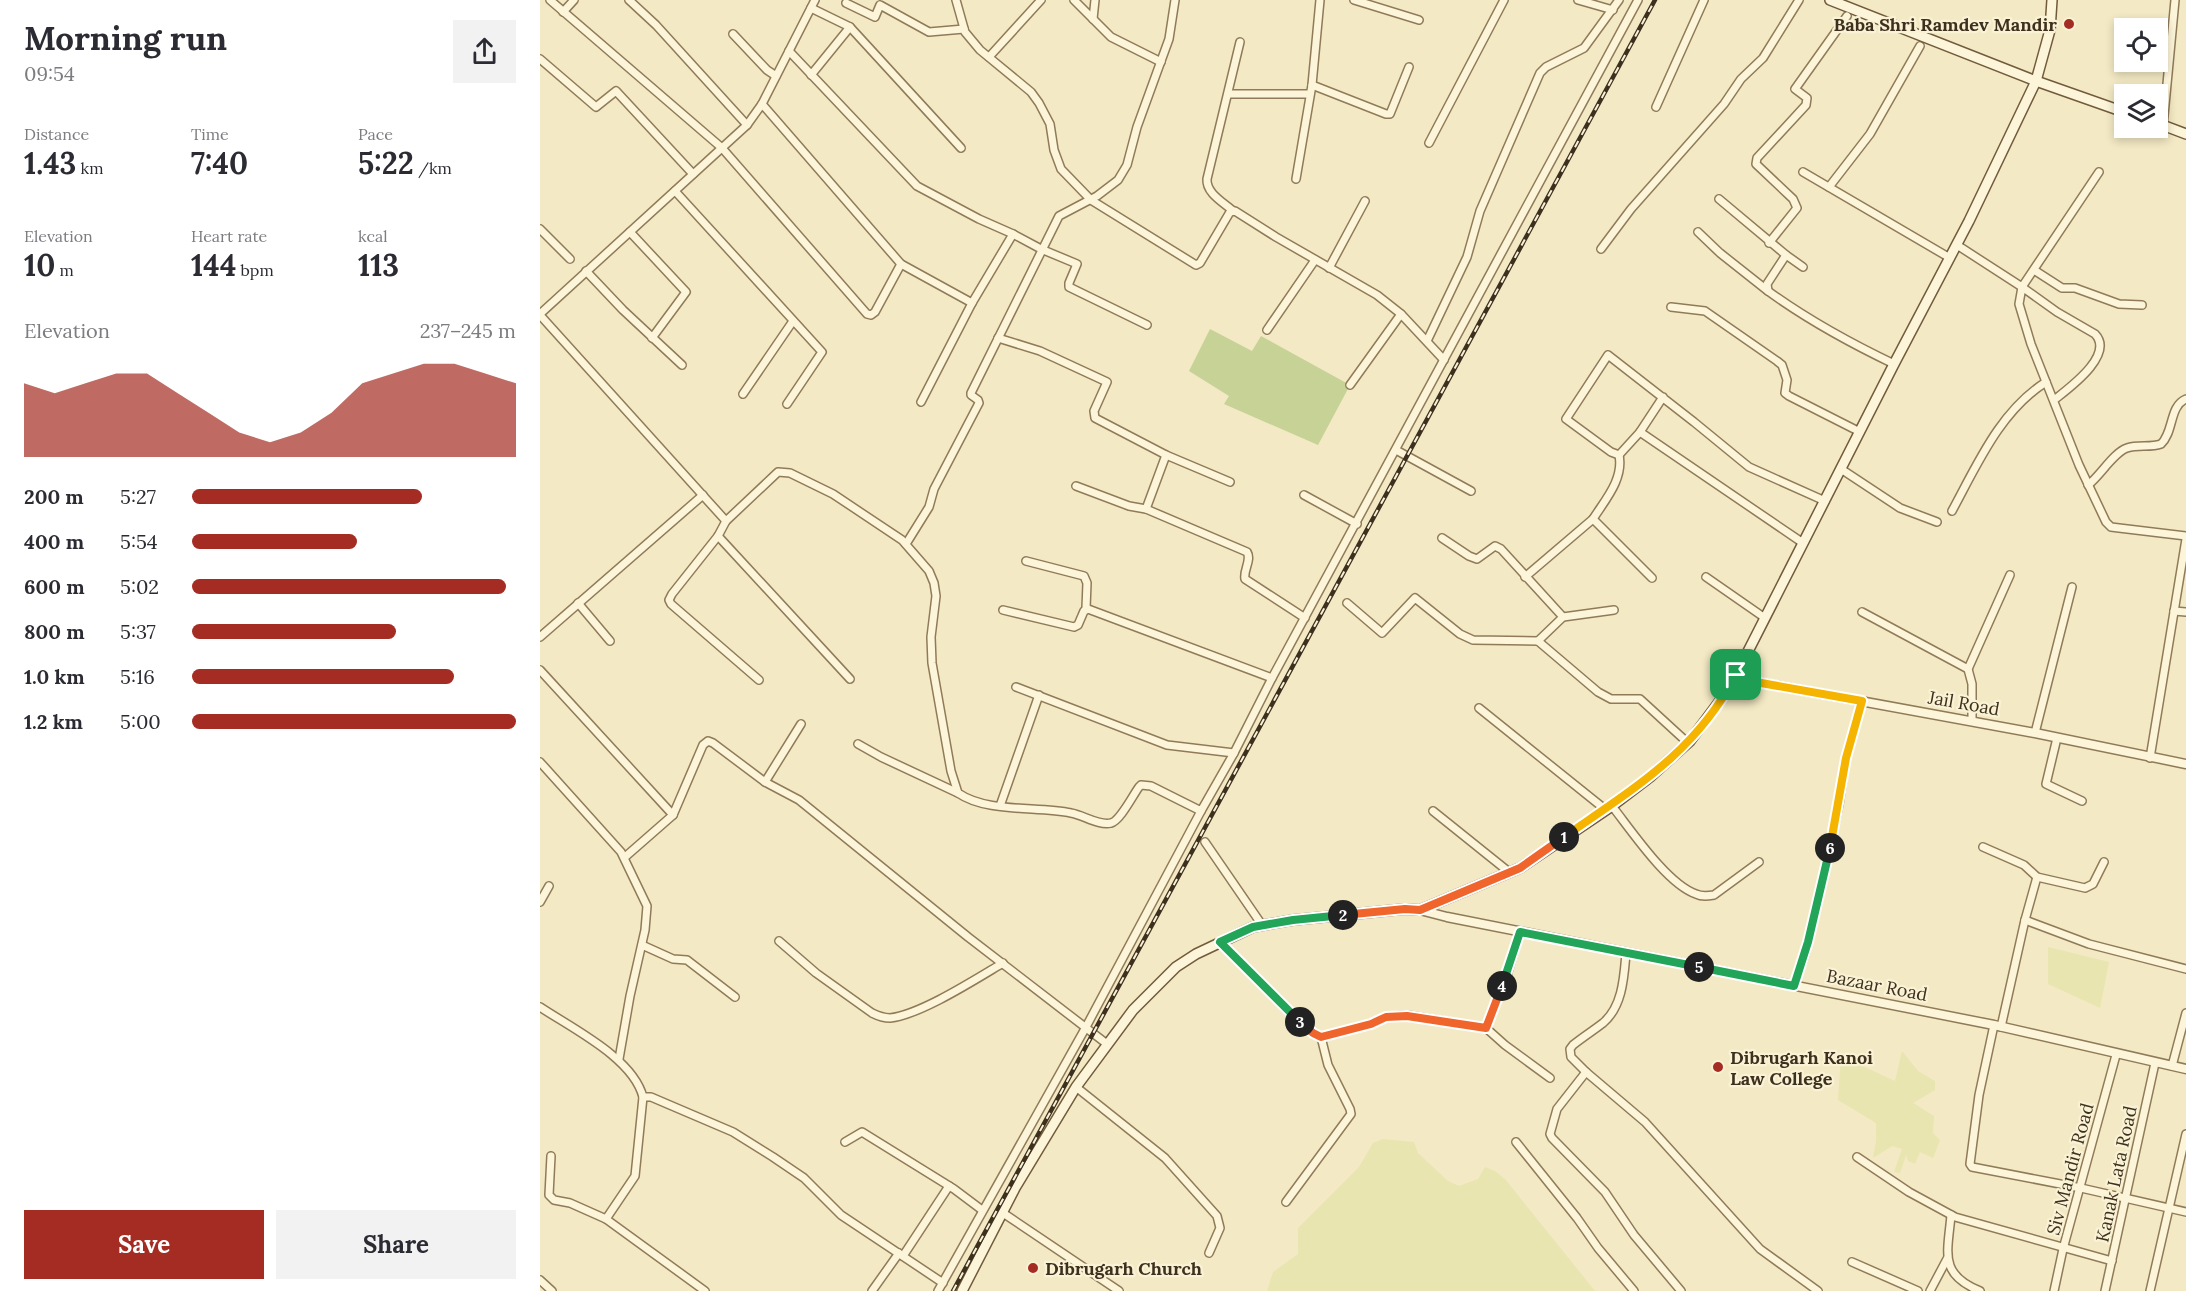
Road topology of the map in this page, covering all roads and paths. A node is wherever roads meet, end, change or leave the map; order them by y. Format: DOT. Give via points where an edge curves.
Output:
graph roads {
  1 [pos="550,0"];
  2 [pos="574,0"];
  3 [pos="629,0"];
  4 [pos="815,0"];
  5 [pos="956,0"];
  6 [pos="1041,0"];
  7 [pos="1074,0"];
  8 [pos="1095,0"];
  9 [pos="1175,0"];
  10 [pos="1320,0"];
  11 [pos="1354,0"];
  12 [pos="1504,0"];
  13 [pos="1578,0"];
  14 [pos="1619,0"];
  15 [pos="1638,0"];
  16 [pos="1704,0"];
  17 [pos="1799,0"];
  18 [pos="1830,0"];
  19 [pos="2052,0"];
  20 [pos="2175,0"];
  21 [pos="846,3"];
  22 [pos="811,8"];
  23 [pos="1613,10"];
  24 [pos="564,12"];
  25 [pos="1846,16"];
  26 [pos="1093,20"];
  27 [pos="1419,20"];
  28 [pos="850,27"];
  29 [pos="964,29"];
  30 [pos="733,34"];
  31 [pos="1240,42"];
  32 [pos="1920,46"];
  33 [pos="789,51"];
  34 [pos="989,57"];
  35 [pos="540,59"];
  36 [pos="1161,62"];
  37 [pos="1409,67"];
  38 [pos="811,75"];
  39 [pos="776,76"];
  40 [pos="2036,81"];
  41 [pos="2165,84"];
  42 [pos="1312,85"];
  43 [pos="1228,94"];
  44 [pos="1309,94"];
  45 [pos="762,104"];
  46 [pos="1656,107"];
  47 [pos="2114,108"];
  48 [pos="747,125"];
  49 [pos="2168,128"];
  50 [pos="2186,134"];
  51 [pos="1429,143"];
  52 [pos="722,148"];
  53 [pos="961,148"];
  54 [pos="1803,172"];
  55 [pos="2098,172"];
  56 [pos="693,174"];
  57 [pos="1296,179"];
  58 [pos="1830,188"];
  59 [pos="675,191"];
  60 [pos="1719,199"];
  61 [pos="1091,200"];
  62 [pos="1365,201"];
  63 [pos="1232,210"];
  64 [pos="540,229"];
  65 [pos="630,232"];
  66 [pos="1698,232"];
  67 [pos="1013,234"];
  68 [pos="1769,243"];
  69 [pos="1957,245"];
  70 [pos="1041,249"];
  71 [pos="1601,249"];
  72 [pos="1786,255"];
  73 [pos="1950,258"];
  74 [pos="570,259"];
  75 [pos="1315,260"];
  76 [pos="902,264"];
  77 [pos="1803,267"];
  78 [pos="1329,268"];
  79 [pos="2034,270"];
  80 [pos="586,271"];
  81 [pos="2022,287"];
  82 [pos="1768,291"];
  83 [pos="972,303"];
  84 [pos="2142,305"];
  85 [pos="1671,307"];
  86 [pos="540,314"];
  87 [pos="1401,314"];
  88 [pos="793,321"];
  89 [pos="1147,325"];
  90 [pos="1266,330"];
  91 [pos="652,338"];
  92 [pos="998,338"];
  93 [pos="1426,341"];
  94 [pos="1444,360"];
  95 [pos="1894,364"];
  96 [pos="681,365"];
  97 [pos="2046,382"];
  98 [pos="1350,385"];
  99 [pos="743,394"];
  100 [pos="1663,397"];
  101 [pos="2186,399"];
  102 [pos="2054,400"];
  103 [pos="921,402"];
  104 [pos="788,404"];
  105 [pos="1640,432"];
  106 [pos="1860,432"];
  107 [pos="1396,450"];
  108 [pos="1166,455"];
  109 [pos="1620,455"];
  110 [pos="1841,469"];
  111 [pos="2086,481"];
  112 [pos="1230,482"];
  113 [pos="1076,486"];
  114 [pos="1471,490"];
  115 [pos="703,495"];
  116 [pos="1304,495"];
  117 [pos="1825,501"];
  118 [pos="1146,509"];
  119 [pos="1952,511"];
  120 [pos="1593,519"];
  121 [pos="726,521"];
  122 [pos="1937,522"];
  123 [pos="1357,524"];
  124 [pos="718,536"];
  125 [pos="1442,538"];
  126 [pos="2186,538"];
  127 [pos="1803,543"];
  128 [pos="906,544"];
  129 [pos="1026,561"];
  130 [pos="2010,575"];
  131 [pos="1525,577"];
  132 [pos="1706,577"];
  133 [pos="1653,578"];
  134 [pos="2072,587"];
  135 [pos="578,603"];
  136 [pos="1347,603"];
  137 [pos="1086,608"];
  138 [pos="1003,610"];
  139 [pos="1614,610"];
  140 [pos="2174,611"];
  141 [pos="1862,612"];
  142 [pos="2186,612"];
  143 [pos="1563,617"];
  144 [pos="1305,618"];
  145 [pos="1765,618"];
  146 [pos="540,637"];
  147 [pos="610,640"];
  148 [pos="1538,641"];
  149 [pos="1968,669"];
  150 [pos="540,670"];
  151 [pos="1736,675"];
  152 [pos="1272,678"];
  153 [pos="850,679"];
  154 [pos="759,680"];
  155 [pos="1016,687"];
  156 [pos="1039,695"];
  157 [pos="1862,701"];
  158 [pos="1479,708"];
  159 [pos="1972,721"];
  160 [pos="801,724"];
  161 [pos="2035,733"];
  162 [pos="2057,738"];
  163 [pos="1688,743"];
  164 [pos="858,744"];
  165 [pos="1234,753"];
  166 [pos="2150,758"];
  167 [pos="540,762"];
  168 [pos="2186,764"];
  169 [pos="765,782"];
  170 [pos="958,793"];
  171 [pos="2082,801"];
  172 [pos="1000,806"];
  173 [pos="1609,808"];
  174 [pos="1201,811"];
  175 [pos="1433,811"];
  176 [pos="674,814"];
  177 [pos="1205,842"];
  178 [pos="1983,847"];
  179 [pos="625,857"];
  180 [pos="1759,862"];
  181 [pos="2104,862"];
  182 [pos="1509,872"];
  183 [pos="2037,877"];
  184 [pos="549,886"];
  185 [pos="540,902"];
  186 [pos="1420,910"];
  187 [pos="2025,920"];
  188 [pos="1262,925"];
  189 [pos="1520,932"];
  190 [pos="779,941"];
  191 [pos="1220,942"];
  192 [pos="642,945"];
  193 [pos="1626,953"];
  194 [pos="1003,963"];
  195 [pos="2186,969"];
  196 [pos="1794,986"];
  197 [pos="735,997"];
  198 [pos="540,1007"];
  199 [pos="2186,1013"];
  200 [pos="1997,1026"];
  201 [pos="1086,1027"];
  202 [pos="1486,1028"];
  203 [pos="1321,1037"];
  204 [pos="1107,1044"];
  205 [pos="2116,1055"];
  206 [pos="619,1059"];
  207 [pos="2155,1063"];
  208 [pos="2172,1066"];
  209 [pos="2186,1070"];
  210 [pos="1586,1072"];
  211 [pos="1550,1078"];
  212 [pos="1076,1087"];
  213 [pos="643,1096"];
  214 [pos="2186,1134"];
  215 [pos="845,1142"];
  216 [pos="1516,1142"];
  217 [pos="550,1156"];
  218 [pos="1857,1157"];
  219 [pos="950,1186"];
  220 [pos="2081,1188"];
  221 [pos="540,1196"];
  222 [pos="2126,1198"];
  223 [pos="554,1200"];
  224 [pos="1286,1202"];
  225 [pos="2168,1208"];
  226 [pos="982,1210"];
  227 [pos="2186,1212"];
  228 [pos="1003,1213"];
  229 [pos="1951,1215"];
  230 [pos="606,1219"];
  231 [pos="2063,1249"];
  232 [pos="1209,1253"];
  233 [pos="901,1255"];
  234 [pos="1947,1259"];
  235 [pos="2112,1261"];
  236 [pos="1852,1262"];
  237 [pos="540,1280"];
  238 [pos="693,1283"];
  239 [pos="943,1283"];
  240 [pos="552,1291"];
  241 [pos="688,1291"];
  242 [pos="705,1291"];
  243 [pos="872,1291"];
  244 [pos="938,1291"];
  245 [pos="962,1291"];
  246 [pos="1119,1291"];
  247 [pos="1634,1291"];
  248 [pos="1681,1291"];
  249 [pos="1818,1291"];
  250 [pos="1918,1291"];
  251 [pos="1930,1291"];
  252 [pos="1980,1291"];
  253 [pos="2054,1291"];
  254 [pos="2105,1291"];
  255 [pos="2150,1291"];
  1 -- 24 [label="street"];
  2 -- 24 [label="street"];
  3 -- 48 [label="street"];
  4 -- 22 [label="street"];
  5 -- 29 [label="street"];
  6 -- 34 [label="street"];
  7 -- 26 [label="street"];
  8 -- 26 [label="street"];
  9 -- 36 [label="street"];
  10 -- 42 [label="street"];
  11 -- 27 [label="street"];
  12 -- 51 [label="street"];
  13 -- 23 [label="street"];
  14 -- 23 [label="street"];
  15 -- 94 [label="street"];
  16 -- 46 [label="street"];
  17 -- 71 [label="street" via="1763,58"];
  18 -- 40 [label="main road"];
  19 -- 40 [label="main road" via="2050,30"];
  20 -- 41 [label="street"];
  21 -- 29 [label="street" via="875,17 880,5 929,32"];
  22 -- 28 [label="street"];
  22 -- 33 [label="street"];
  23 -- 93 [label="street" via="1584,48 1540,74 1480,211 1467,257"];
  24 -- 52 [label="street"];
  25 -- 68 [label="street" via="1795,89 1807,98 1806,105 1757,158 1756,164 1793,199 1797,208"];
  26 -- 36 [label="street" via="1118,42"];
  28 -- 38 [label="street"];
  28 -- 53 [label="street"];
  29 -- 34 [label="street"];
  30 -- 39 [label="street"];
  31 -- 43 [label="street"];
  32 -- 58 [label="street" via="1870,135"];
  33 -- 38 [label="street"];
  33 -- 39 [label="street"];
  34 -- 61 [label="street" via="1039,103 1050,124 1057,162"];
  35 -- 56 [label="street" via="596,107 616,91"];
  36 -- 61 [label="street" via="1127,165 1118,180"];
  37 -- 42 [label="street" via="1390,114"];
  38 -- 67 [label="street" via="917,186"];
  39 -- 45 [label="street"];
  40 -- 47 [label="main road"];
  40 -- 69 [label="main road"];
  42 -- 44 [label="street"];
  43 -- 44 [label="street"];
  43 -- 63 [label="street" via="1207,186"];
  44 -- 57 [label="street"];
  45 -- 48 [label="street"];
  45 -- 76 [label="street"];
  48 -- 52 [label="street"];
  49 -- 50 [label="main road"];
  52 -- 56 [label="street"];
  52 -- 76 [label="street" via="867,314 875,312"];
  54 -- 58 [label="street"];
  55 -- 79 [label="street"];
  56 -- 59 [label="street"];
  58 -- 73 [label="street"];
  59 -- 65 [label="street"];
  59 -- 88 [label="street"];
  60 -- 68 [label="street"];
  61 -- 63 [label="street" via="1196,266"];
  61 -- 70 [label="street" via="1059,216"];
  62 -- 78 [label="street"];
  63 -- 75 [label="street"];
  64 -- 74 [label="street"];
  65 -- 80 [label="street"];
  65 -- 91 [label="street" via="686,292"];
  66 -- 82 [label="street"];
  67 -- 70 [label="street"];
  67 -- 83 [label="street"];
  68 -- 72 [label="street"];
  69 -- 73 [label="main road"];
  69 -- 81 [label="street"];
  70 -- 89 [label="street" via="1077,264 1069,287"];
  70 -- 92 [label="street"];
  72 -- 77 [label="street"];
  72 -- 82 [label="street" via="1767,284"];
  73 -- 95 [label="main road"];
  75 -- 78 [label="street"];
  75 -- 90 [label="street"];
  76 -- 83 [label="street"];
  78 -- 87 [label="street" via="1377,295"];
  79 -- 81 [label="street"];
  79 -- 84 [label="street" via="2062,288 2075,288 2119,304"];
  80 -- 86 [label="street"];
  80 -- 91 [label="street"];
  81 -- 97 [label="street" via="2021,314"];
  81 -- 102 [label="street" via="2099,339 2098,358"];
  82 -- 95 [label="street" via="1797,312"];
  83 -- 103 [label="street"];
  85 -- 106 [label="street" via="1705,311 1782,365 1787,380 1785,393"];
  86 -- 115 [label="street"];
  87 -- 93 [label="street"];
  87 -- 98 [label="street"];
  88 -- 99 [label="street"];
  88 -- 104 [label="street" via="822,352"];
  91 -- 96 [label="street"];
  92 -- 108 [label="street" via="1040,351 1107,382 1094,411 1095,418"];
  92 -- 128 [label="street" via="971,393 979,403 934,489 929,507"];
  93 -- 94 [label="street"];
  94 -- 107 [label="street"];
  95 -- 106 [label="main road"];
  97 -- 102 [label="street"];
  97 -- 119 [label="street" via="2029,393 1998,431"];
  100 -- 105 [label="street"];
  100 -- 109 [label="street" via="1606,356 1565,417"];
  100 -- 117 [label="street" via="1749,467"];
  101 -- 111 [label="street" via="2177,406 2161,444 2128,447"];
  102 -- 111 [label="street"];
  105 -- 109 [label="street"];
  105 -- 127 [label="street"];
  106 -- 110 [label="main road"];
  107 -- 114 [label="street"];
  107 -- 123 [label="street"];
  108 -- 112 [label="street"];
  108 -- 118 [label="street"];
  109 -- 120 [label="street" via="1619,476"];
  110 -- 117 [label="main road"];
  110 -- 122 [label="street" via="1900,508"];
  111 -- 126 [label="street" via="2102,517 2111,526"];
  113 -- 118 [label="street"];
  115 -- 121 [label="street"];
  115 -- 135 [label="street"];
  116 -- 123 [label="street"];
  117 -- 127 [label="main road"];
  118 -- 144 [label="street" via="1247,552 1245,579"];
  120 -- 131 [label="street"];
  120 -- 133 [label="street"];
  121 -- 124 [label="street"];
  121 -- 128 [label="street" via="778,472 790,473 833,494"];
  123 -- 144 [label="street"];
  124 -- 153 [label="street"];
  124 -- 154 [label="street" via="669,600"];
  125 -- 131 [label="street" via="1477,559 1498,547"];
  126 -- 140 [label="street"];
  127 -- 145 [label="main road"];
  128 -- 170 [label="street" via="934,583 932,663"];
  129 -- 137 [label="street" via="1084,576"];
  130 -- 149 [label="street"];
  131 -- 143 [label="street"];
  132 -- 145 [label="street"];
  134 -- 161 [label="street"];
  135 -- 146 [label="street"];
  135 -- 147 [label="street"];
  136 -- 148 [label="street" via="1382,633 1415,598 1473,640"];
  137 -- 138 [label="street" via="1075,627"];
  137 -- 152 [label="street"];
  139 -- 143 [label="street"];
  140 -- 142 [label="street"];
  140 -- 166 [label="street"];
  141 -- 149 [label="street"];
  143 -- 148 [label="street"];
  144 -- 152 [label="street"];
  145 -- 151 [label="main road"];
  148 -- 163 [label="street" via="1598,692 1618,700 1640,699"];
  149 -- 159 [label="street"];
  150 -- 176 [label="street"];
  151 -- 157 [label="street, Jail Road" via="1750,681"];
  151 -- 163 [label="main road"];
  152 -- 165 [label="street"];
  155 -- 156 [label="street"];
  156 -- 165 [label="street" via="1167,745"];
  156 -- 172 [label="street"];
  157 -- 159 [label="street, Jail Road"];
  157 -- 196 [label="street" via="1846,758 1819,897"];
  158 -- 173 [label="street"];
  159 -- 161 [label="street, Jail Road"];
  160 -- 169 [label="street"];
  161 -- 162 [label="street, Jail Road"];
  162 -- 166 [label="street, Jail Road"];
  162 -- 171 [label="street" via="2046,784"];
  163 -- 173 [label="main road"];
  164 -- 170 [label="street"];
  165 -- 174 [label="street"];
  166 -- 168 [label="street, Jail Road"];
  167 -- 179 [label="street"];
  169 -- 176 [label="street" via="713,743 706,742"];
  169 -- 194 [label="street" via="807,806"];
  170 -- 172 [label="street"];
  172 -- 174 [label="street" via="1072,813 1109,824 1117,820 1144,785"];
  173 -- 180 [label="street" via="1683,888 1696,895 1714,895"];
  173 -- 182 [label="main road"];
  174 -- 201 [label="street"];
  175 -- 182 [label="street"];
  176 -- 179 [label="street"];
  177 -- 188 [label="street"];
  178 -- 183 [label="street" via="2024,865"];
  179 -- 192 [label="street" via="647,906"];
  181 -- 183 [label="street" via="2088,887"];
  182 -- 186 [label="main road"];
  183 -- 187 [label="street"];
  184 -- 185 [label="street"];
  186 -- 188 [label="main road"];
  186 -- 189 [label="street, Bazaar Road"];
  187 -- 195 [label="street" via="2089,944"];
  187 -- 200 [label="street"];
  188 -- 191 [label="main road"];
  189 -- 193 [label="street, Bazaar Road"];
  189 -- 202 [label="street"];
  190 -- 194 [label="street" via="816,973 883,1018 916,1010"];
  191 -- 203 [label="street" via="1295,1018"];
  191 -- 204 [label="main road" via="1176,967 1133,1010"];
  192 -- 197 [label="street" via="673,959 687,960"];
  192 -- 206 [label="street"];
  193 -- 196 [label="street, Bazaar Road"];
  193 -- 210 [label="street" via="1617,1003 1605,1022 1570,1049 1571,1057"];
  194 -- 201 [label="street"];
  196 -- 200 [label="street, Bazaar Road"];
  198 -- 206 [label="street"];
  199 -- 208 [label="street"];
  200 -- 205 [label="street, Bazaar Road"];
  200 -- 220 [label="street" via="1979,1095 1970,1164"];
  201 -- 204 [label="street"];
  201 -- 226 [label="street"];
  202 -- 203 [label="street" via="1407,1016 1386,1017"];
  202 -- 211 [label="street"];
  203 -- 224 [label="street" via="1328,1065 1351,1114"];
  204 -- 212 [label="main road"];
  205 -- 207 [label="street, Bazaar Road"];
  205 -- 220 [label="street, Siv Mandir Road"];
  206 -- 213 [label="street" via="640,1084"];
  207 -- 208 [label="street, Bazaar Road"];
  207 -- 222 [label="street, Kanak Lata Road"];
  208 -- 209 [label="street, Bazaar Road"];
  210 -- 248 [label="street" via="1557,1109 1549,1130 1552,1138 1605,1192 1634,1235"];
  210 -- 249 [label="street" via="1645,1122 1760,1250"];
  212 -- 228 [label="main road"];
  212 -- 232 [label="street" via="1165,1158 1217,1216 1220,1228"];
  213 -- 230 [label="street" via="635,1176"];
  213 -- 233 [label="street" via="701,1118 758,1147 804,1178 841,1215"];
  214 -- 225 [label="street"];
  215 -- 219 [label="street" via="862,1132"];
  216 -- 247 [label="street"];
  217 -- 223 [label="street" via="548,1189"];
  218 -- 229 [label="street"];
  219 -- 226 [label="street"];
  219 -- 233 [label="street"];
  220 -- 222 [label="street"];
  220 -- 231 [label="street, Siv Mandir Road"];
  221 -- 223 [label="street"];
  222 -- 225 [label="street"];
  222 -- 235 [label="street, Kanak Lata Road"];
  223 -- 230 [label="street"];
  225 -- 227 [label="street"];
  225 -- 255 [label="street"];
  226 -- 239 [label="street"];
  228 -- 245 [label="main road"];
  228 -- 246 [label="street"];
  229 -- 231 [label="street"];
  229 -- 234 [label="street"];
  230 -- 238 [label="street"];
  231 -- 235 [label="street"];
  231 -- 253 [label="street, Siv Mandir Road"];
  233 -- 239 [label="street"];
  233 -- 243 [label="street"];
  234 -- 251 [label="street"];
  234 -- 252 [label="street" via="1958,1278"];
  235 -- 254 [label="street, Kanak Lata Road"];
  236 -- 250 [label="street"];
  237 -- 240 [label="street"];
  238 -- 241 [label="street"];
  238 -- 242 [label="street"];
  239 -- 244 [label="street"];
}
